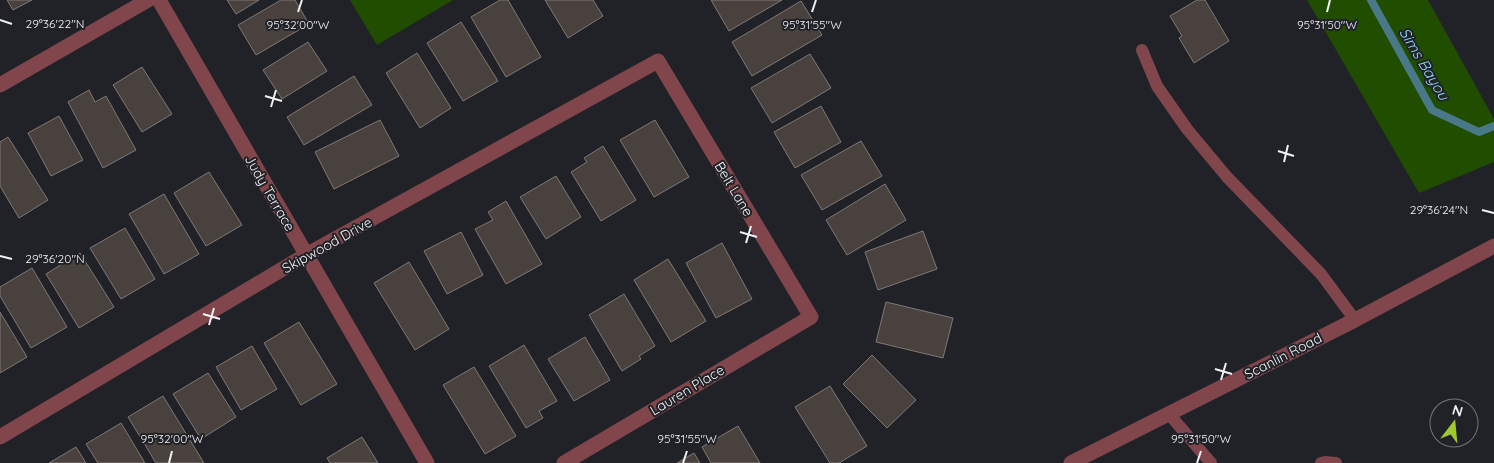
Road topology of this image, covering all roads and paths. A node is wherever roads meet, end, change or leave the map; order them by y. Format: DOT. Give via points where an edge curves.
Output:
graph roads {
  1 [pos="148,0"];
  2 [pos="159,0"];
  3 [pos="1142,50"];
  4 [pos="658,61"];
  5 [pos="0,85"];
  6 [pos="1494,246"];
  7 [pos="306,255"];
  8 [pos="811,317"];
  9 [pos="1355,320"];
  10 [pos="1169,414"];
  11 [pos="0,437"];
  12 [pos="427,463"];
  13 [pos="564,463"];
  14 [pos="1071,463"];
  15 [pos="1211,463"];
  16 [pos="1321,463"];
  17 [pos="1336,463"];
  1 -- 5 [label="street"];
  2 -- 7 [label="street, Judy Terrace"];
  3 -- 9 [label="lane" via="1157,86 1187,129 1233,183 1321,274"];
  4 -- 7 [label="street, Skipwood Drive"];
  4 -- 8 [label="street, Belt Lane"];
  6 -- 9 [label="street, Scanlin Road"];
  7 -- 11 [label="street, Skipwood Drive"];
  7 -- 12 [label="street, Judy Terrace"];
  8 -- 13 [label="street, Lauren Place"];
  9 -- 10 [label="street, Scanlin Road"];
  10 -- 14 [label="street, Scanlin Road"];
  10 -- 15 [label="lane"];
  16 -- 17 [label="lane"];
}
